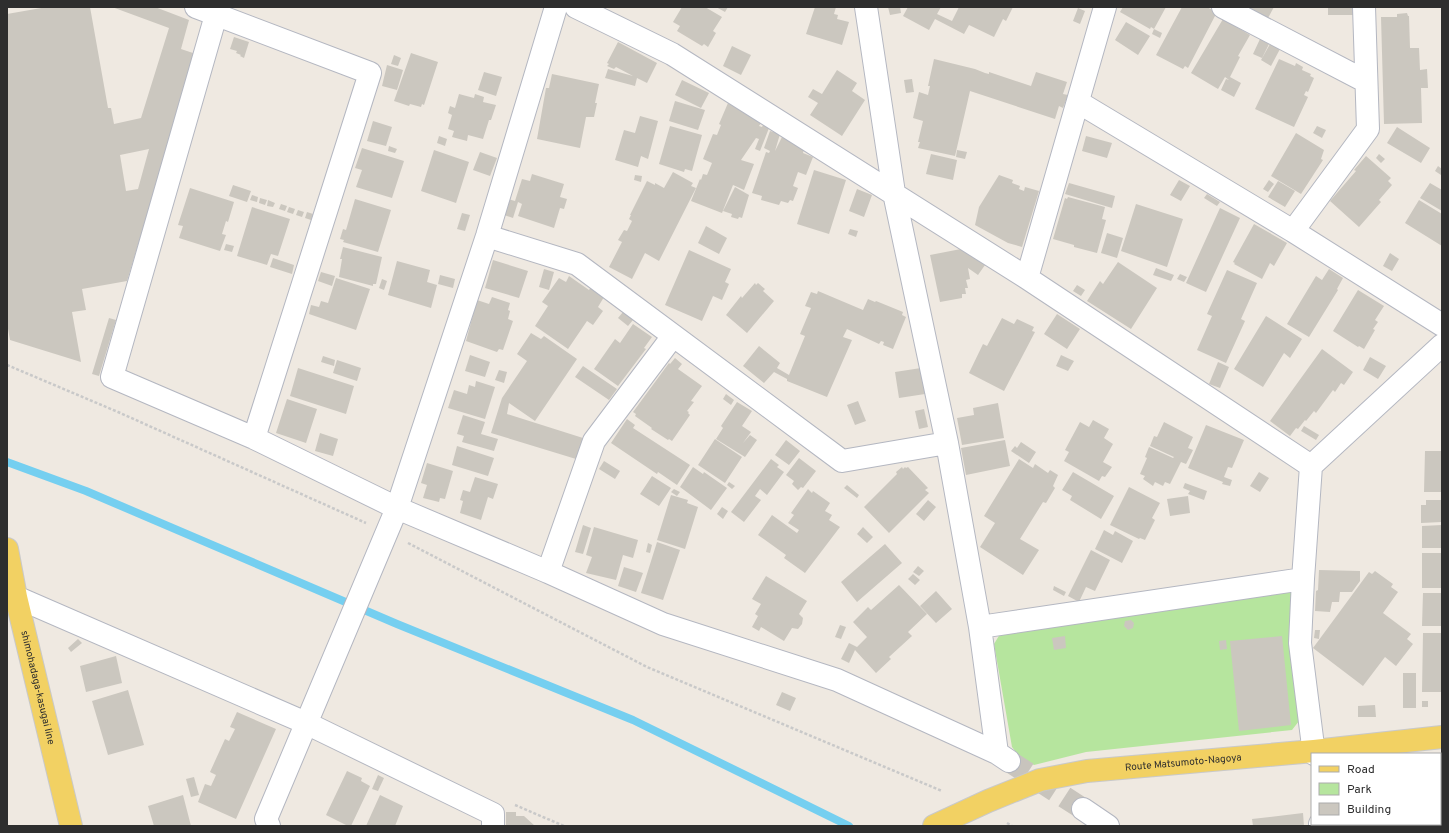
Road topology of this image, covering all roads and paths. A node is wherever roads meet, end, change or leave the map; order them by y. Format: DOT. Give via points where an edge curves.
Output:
graph roads {
  1 [pos="196,7"];
  2 [pos="556,7"];
  3 [pos="576,7"];
  4 [pos="866,7"];
  5 [pos="1105,7"];
  6 [pos="1223,7"];
  7 [pos="1364,7"];
  8 [pos="216,15"];
  9 [pos="1366,81"];
  10 [pos="1078,102"];
  11 [pos="894,193"];
  12 [pos="1293,230"];
  13 [pos="486,236"];
  14 [pos="1027,278"];
  15 [pos="1442,325"];
  16 [pos="673,336"];
  17 [pos="1442,345"];
  18 [pos="7,365"];
  19 [pos="254,438"];
  20 [pos="947,442"];
  21 [pos="1311,466"];
  22 [pos="397,508"];
  23 [pos="387,533"];
  24 [pos="9,559"];
  25 [pos="548,572"];
  26 [pos="1303,579"];
  27 [pos="16,597"];
  28 [pos="980,627"];
  29 [pos="306,723"];
  30 [pos="1442,737"];
  31 [pos="1314,752"];
  32 [pos="942,791"];
  33 [pos="1083,809"];
  34 [pos="493,820"];
  35 [pos="1007,823"];
  36 [pos="71,826"];
  37 [pos="269,826"];
  38 [pos="564,826"];
  39 [pos="934,826"];
  40 [pos="1012,826"];
  41 [pos="1108,826"];
  1 -- 8 [label="street"];
  2 -- 13 [label="street"];
  3 -- 11 [label="street" via="672,54"];
  4 -- 11 [label="street"];
  5 -- 10 [label="street"];
  6 -- 9 [label="street"];
  7 -- 9 [label="street"];
  8 -- 19 [label="street" via="112,377"];
  8 -- 19 [label="street" via="370,73"];
  9 -- 12 [label="street" via="1368,129"];
  10 -- 12 [label="street"];
  10 -- 14 [label="street"];
  11 -- 14 [label="street"];
  11 -- 20 [label="street"];
  12 -- 15 [label="street"];
  13 -- 16 [label="street" via="577,264"];
  13 -- 22 [label="street"];
  14 -- 21 [label="street"];
  16 -- 20 [label="street" via="842,461"];
  16 -- 25 [label="street" via="594,441"];
  17 -- 21 [label="street"];
  18 -- 23 [label="path"];
  19 -- 22 [label="street"];
  20 -- 28 [label="street"];
  21 -- 26 [label="street"];
  22 -- 23 [label="street"];
  22 -- 25 [label="street"];
  23 -- 29 [label="street"];
  23 -- 32 [label="path" via="647,667"];
  24 -- 27 [label="main road, shimohadaga-kasugai line"];
  25 -- 28 [label="street" via="663,624 837,680 1003,757"];
  26 -- 28 [label="street"];
  26 -- 31 [label="street" via="1300,643"];
  27 -- 29 [label="street"];
  27 -- 36 [label="main road, shimohadaga-kasugai line"];
  29 -- 34 [label="street"];
  29 -- 37 [label="street" via="266,818"];
  30 -- 31 [label="main road, Route Matsumoto-Nagoya"];
  31 -- 39 [label="main road, Route Matsumoto-Nagoya" via="1087,771 1040,780"];
  33 -- 41 [label="street"];
  34 -- 38 [label="path" via="498,797"];
  35 -- 40 [label="path"];
}
